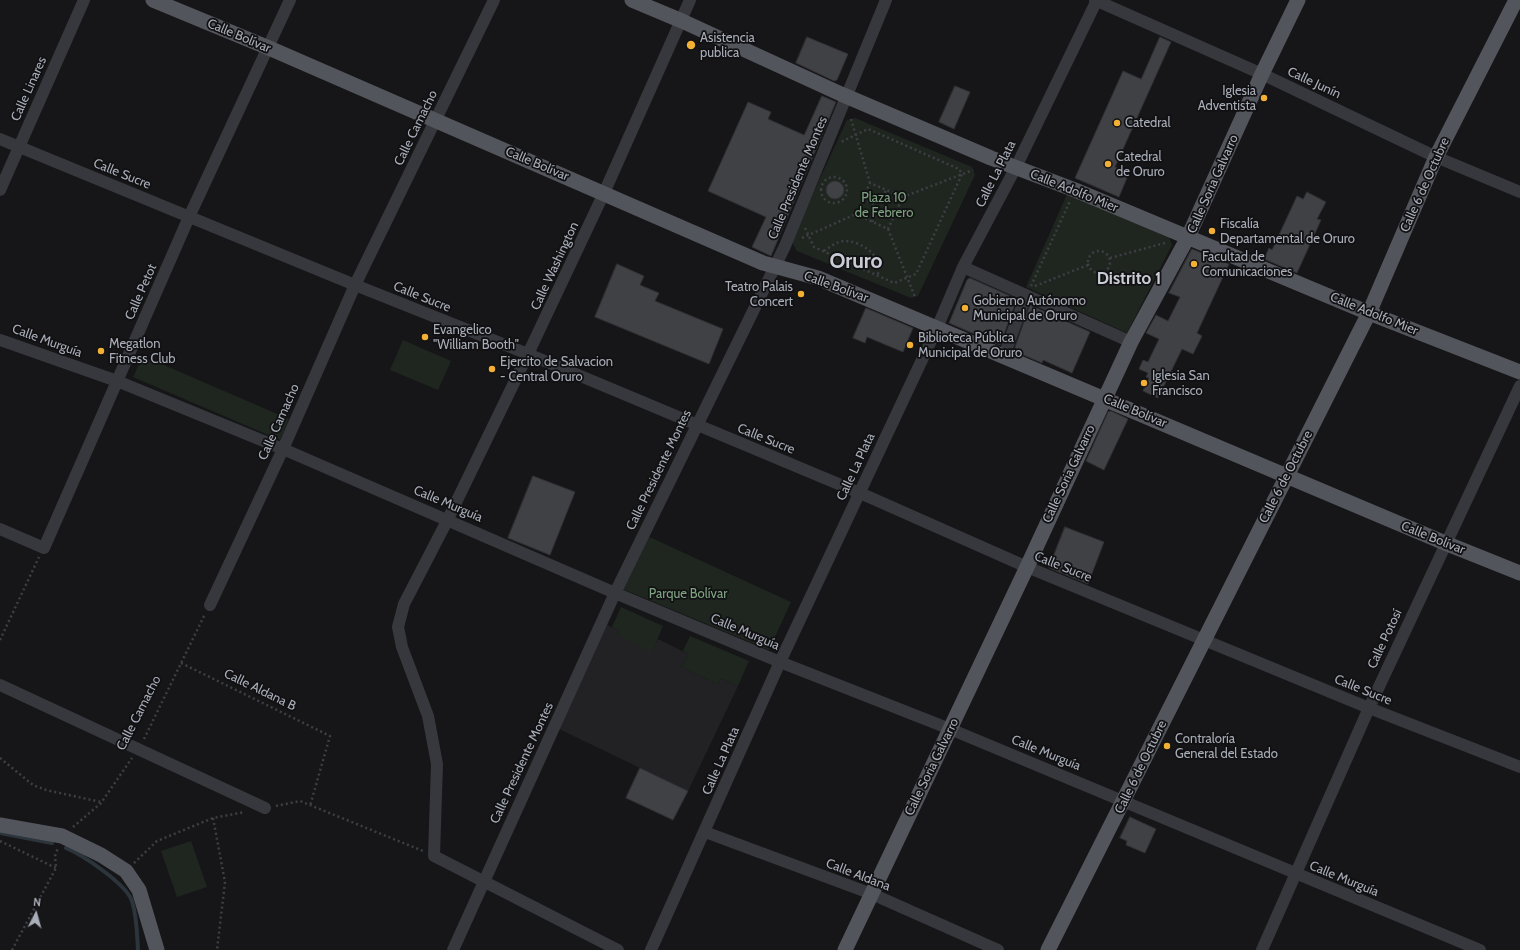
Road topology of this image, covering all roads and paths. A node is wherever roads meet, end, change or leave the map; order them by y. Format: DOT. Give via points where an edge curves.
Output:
graph roads {
  1 [pos="84,0"];
  2 [pos="153,0"];
  3 [pos="290,0"];
  4 [pos="494,0"];
  5 [pos="632,0"];
  6 [pos="690,0"];
  7 [pos="886,0"];
  8 [pos="1096,0"];
  9 [pos="1298,0"];
  10 [pos="1516,0"];
  11 [pos="682,21"];
  12 [pos="269,48"];
  13 [pos="1262,74"];
  14 [pos="847,97"];
  15 [pos="851,119"];
  16 [pos="436,120"];
  17 [pos="856,134"];
  18 [pos="0,139"];
  19 [pos="20,147"];
  20 [pos="838,148"];
  21 [pos="1436,157"];
  22 [pos="1016,167"];
  23 [pos="973,170"];
  24 [pos="962,174"];
  25 [pos="827,175"];
  26 [pos="824,182"];
  27 [pos="870,182"];
  28 [pos="822,186"];
  29 [pos="0,190"];
  30 [pos="886,190"];
  31 [pos="1075,190"];
  32 [pos="819,192"];
  33 [pos="1520,192"];
  34 [pos="604,193"];
  35 [pos="903,197"];
  36 [pos="863,199"];
  37 [pos="881,202"];
  38 [pos="874,204"];
  39 [pos="884,209"];
  40 [pos="877,212"];
  41 [pos="856,214"];
  42 [pos="895,214"];
  43 [pos="189,217"];
  44 [pos="872,222"];
  45 [pos="804,224"];
  46 [pos="888,229"];
  47 [pos="808,235"];
  48 [pos="1188,237"];
  49 [pos="798,240"];
  50 [pos="1167,243"];
  51 [pos="824,251"];
  52 [pos="1110,258"];
  53 [pos="1088,265"];
  54 [pos="963,267"];
  55 [pos="774,268"];
  56 [pos="878,276"];
  57 [pos="908,278"];
  58 [pos="355,285"];
  59 [pos="1026,295"];
  60 [pos="915,297"];
  61 [pos="1369,313"];
  62 [pos="937,328"];
  63 [pos="0,340"];
  64 [pos="1131,342"];
  65 [pos="528,354"];
  66 [pos="1004,356"];
  67 [pos="1520,372"];
  68 [pos="117,381"];
  69 [pos="1520,386"];
  70 [pos="1104,398"];
  71 [pos="697,426"];
  72 [pos="283,449"];
  73 [pos="1286,476"];
  74 [pos="860,493"];
  75 [pos="448,519"];
  76 [pos="0,529"];
  77 [pos="1445,543"];
  78 [pos="44,548"];
  79 [pos="1027,567"];
  80 [pos="1520,573"];
  81 [pos="615,593"];
  82 [pos="210,604"];
  83 [pos="1204,639"];
  84 [pos="0,640"];
  85 [pos="780,662"];
  86 [pos="181,663"];
  87 [pos="0,685"];
  88 [pos="1369,708"];
  89 [pos="950,729"];
  90 [pos="138,750"];
  91 [pos="0,758"];
  92 [pos="1520,767"];
  93 [pos="1124,801"];
  94 [pos="102,802"];
  95 [pos="310,806"];
  96 [pos="265,808"];
  97 [pos="213,818"];
  98 [pos="0,825"];
  99 [pos="705,832"];
  100 [pos="62,836"];
  101 [pos="0,841"];
  102 [pos="434,856"];
  103 [pos="56,868"];
  104 [pos="126,871"];
  105 [pos="1296,874"];
  106 [pos="483,882"];
  107 [pos="872,894"];
  108 [pos="12,950"];
  109 [pos="157,950"];
  110 [pos="217,950"];
  111 [pos="453,950"];
  112 [pos="618,950"];
  113 [pos="651,950"];
  114 [pos="844,950"];
  115 [pos="998,950"];
  116 [pos="1048,950"];
  117 [pos="1262,950"];
  118 [pos="1480,950"];
  1 -- 19 [label="street, Calle Linares"];
  2 -- 12 [label="main road, Calle Bolívar"];
  3 -- 12 [label="street, Calle Petot"];
  4 -- 16 [label="street, Calle Camacho"];
  5 -- 11 [label="main road, Calle Adolfo Mier"];
  6 -- 11 [label="street, Calle Washington"];
  7 -- 14 [label="street, Calle Presidente Montes"];
  8 -- 13 [label="street, Calle Junín"];
  8 -- 22 [label="street, Calle La Plata"];
  9 -- 13 [label="main road, Calle Soria Galvarro"];
  10 -- 21 [label="main road, Calle 6 de Octubre"];
  11 -- 14 [label="main road, Calle Adolfo Mier"];
  11 -- 34 [label="street, Calle Washington"];
  12 -- 16 [label="main road, Calle Bolívar"];
  12 -- 43 [label="street, Calle Petot"];
  13 -- 21 [label="street, Calle Junín"];
  13 -- 48 [label="main road, Calle Soria Galvarro"];
  14 -- 22 [label="main road, Calle Adolfo Mier"];
  14 -- 55 [label="street, Calle Presidente Montes"];
  15 -- 17 [label="path"];
  16 -- 34 [label="main road, Calle Bolívar"];
  16 -- 58 [label="street, Calle Camacho"];
  17 -- 20 [label="path" via="841,142"];
  17 -- 24 [label="path" via="868,129 959,169"];
  17 -- 27 [label="path"];
  18 -- 19 [label="street, Calle Sucre"];
  19 -- 29 [label="street, Calle Linares"];
  19 -- 43 [label="street, Calle Sucre"];
  21 -- 33 [label="street, Calle Junín"];
  21 -- 61 [label="main road, Calle 6 de Octubre"];
  22 -- 31 [label="main road, Calle Adolfo Mier"];
  22 -- 54 [label="street, Calle La Plata"];
  23 -- 24 [label="path"];
  24 -- 35 [label="path"];
  24 -- 57 [label="path" via="916,274"];
  25 -- 26 [label="path"];
  26 -- 28 [label="path"];
  26 -- 28 [label="path" via="835,176 843,180 847,187 846,195 840,201 832,202 822,194"];
  27 -- 30 [label="path"];
  27 -- 36 [label="path"];
  28 -- 32 [label="path"];
  30 -- 35 [label="path"];
  30 -- 37 [label="path"];
  31 -- 48 [label="main road, Calle Adolfo Mier"];
  31 -- 53 [label="path" via="1029,289"];
  34 -- 55 [label="main road, Calle Bolívar"];
  34 -- 65 [label="street, Calle Washington"];
  35 -- 42 [label="path"];
  36 -- 38 [label="path"];
  36 -- 41 [label="path"];
  37 -- 38 [label="path"];
  37 -- 39 [label="path" via="885,205"];
  38 -- 40 [label="path" via="873,208"];
  39 -- 40 [label="path"];
  39 -- 42 [label="path"];
  40 -- 44 [label="path"];
  41 -- 44 [label="path"];
  41 -- 47 [label="path"];
  42 -- 46 [label="path"];
  43 -- 58 [label="street, Calle Sucre"];
  43 -- 68 [label="street, Calle Petot"];
  44 -- 46 [label="path"];
  45 -- 47 [label="path"];
  46 -- 57 [label="path"];
  47 -- 49 [label="path"];
  47 -- 51 [label="path" via="814,247"];
  48 -- 61 [label="main road, Calle Adolfo Mier"];
  48 -- 64 [label="main road, Calle Soria Galvarro"];
  50 -- 52 [label="path"];
  51 -- 56 [label="path"];
  51 -- 56 [label="path" via="843,241 862,246 877,259"];
  52 -- 53 [label="path" via="1102,251 1094,252 1089,257"];
  52 -- 53 [label="path" via="1109,268 1103,272 1096,272"];
  54 -- 59 [label="street"];
  54 -- 62 [label="street, Calle La Plata"];
  55 -- 62 [label="main road, Calle Bolívar" via="818,278"];
  55 -- 71 [label="street, Calle Presidente Montes"];
  56 -- 57 [label="path" via="894,283"];
  57 -- 60 [label="path"];
  58 -- 65 [label="street, Calle Sucre"];
  58 -- 72 [label="street, Calle Camacho"];
  59 -- 64 [label="street"];
  59 -- 66 [label="street"];
  61 -- 67 [label="main road, Calle Adolfo Mier"];
  61 -- 73 [label="main road, Calle 6 de Octubre"];
  62 -- 66 [label="main road, Calle Bolívar"];
  62 -- 74 [label="street, Calle La Plata"];
  63 -- 68 [label="street, Calle Murguía"];
  64 -- 70 [label="main road, Calle Soria Galvarro"];
  65 -- 71 [label="street, Calle Sucre"];
  65 -- 75 [label="street, Calle Washington"];
  66 -- 70 [label="main road, Calle Bolívar"];
  68 -- 72 [label="street, Calle Murguía"];
  68 -- 78 [label="street, Calle Petot"];
  69 -- 77 [label="street, Calle Potosí"];
  70 -- 73 [label="main road, Calle Bolívar"];
  70 -- 79 [label="main road, Calle Soria Galvarro"];
  71 -- 74 [label="street, Calle Sucre"];
  71 -- 81 [label="street, Calle Presidente Montes"];
  72 -- 75 [label="street, Calle Murguía"];
  72 -- 82 [label="street, Calle Camacho"];
  73 -- 77 [label="main road, Calle Bolívar"];
  73 -- 83 [label="main road, Calle 6 de Octubre"];
  74 -- 79 [label="street, Calle Sucre"];
  74 -- 85 [label="street, Calle La Plata"];
  75 -- 81 [label="street, Calle Murguía"];
  75 -- 102 [label="street, Calle Washington" via="404,604 398,627 402,647 428,716 437,764"];
  76 -- 78 [label="street"];
  77 -- 80 [label="main road, Calle Bolívar"];
  77 -- 88 [label="street, Calle Potosí"];
  78 -- 84 [label="path"];
  79 -- 83 [label="street, Calle Sucre"];
  79 -- 89 [label="main road, Calle Soria Galvarro"];
  81 -- 85 [label="street, Calle Murguía"];
  81 -- 106 [label="street, Calle Presidente Montes"];
  82 -- 86 [label="path, Calle Camacho"];
  83 -- 88 [label="street, Calle Sucre"];
  83 -- 93 [label="main road, Calle 6 de Octubre"];
  85 -- 89 [label="street, Calle Murguía"];
  85 -- 99 [label="street, Calle La Plata"];
  86 -- 90 [label="path, Calle Camacho"];
  86 -- 95 [label="path, Calle Aldana B" via="330,736"];
  87 -- 90 [label="street"];
  88 -- 92 [label="street, Calle Sucre"];
  88 -- 105 [label="street, Calle Potosí"];
  89 -- 93 [label="street, Calle Murguía"];
  89 -- 107 [label="main road, Calle Soria Galvarro"];
  90 -- 94 [label="path, Calle Camacho"];
  90 -- 96 [label="street"];
  91 -- 94 [label="path" via="33,785"];
  93 -- 105 [label="street, Calle Murguía"];
  93 -- 116 [label="main road, Calle 6 de Octubre"];
  94 -- 100 [label="path, Calle Camacho"];
  95 -- 96 [label="path" via="300,801"];
  95 -- 102 [label="path"];
  96 -- 97 [label="path"];
  97 -- 104 [label="path" via="157,841"];
  97 -- 110 [label="path" via="226,882"];
  98 -- 100 [label="main road"];
  99 -- 107 [label="street, Calle Aldana"];
  99 -- 113 [label="street, Calle La Plata"];
  100 -- 103 [label="path" via="56,856"];
  100 -- 104 [label="main road" via="101,855"];
  101 -- 103 [label="path"];
  102 -- 106 [label="street"];
  103 -- 108 [label="path"];
  104 -- 109 [label="main road" via="139,890"];
  105 -- 117 [label="street, Calle Potosí"];
  105 -- 118 [label="street, Calle Murguía"];
  106 -- 111 [label="street, Calle Presidente Montes"];
  106 -- 112 [label="street"];
  107 -- 114 [label="main road, Calle Soria Galvarro"];
  107 -- 115 [label="street, Calle Aldana"];
}
